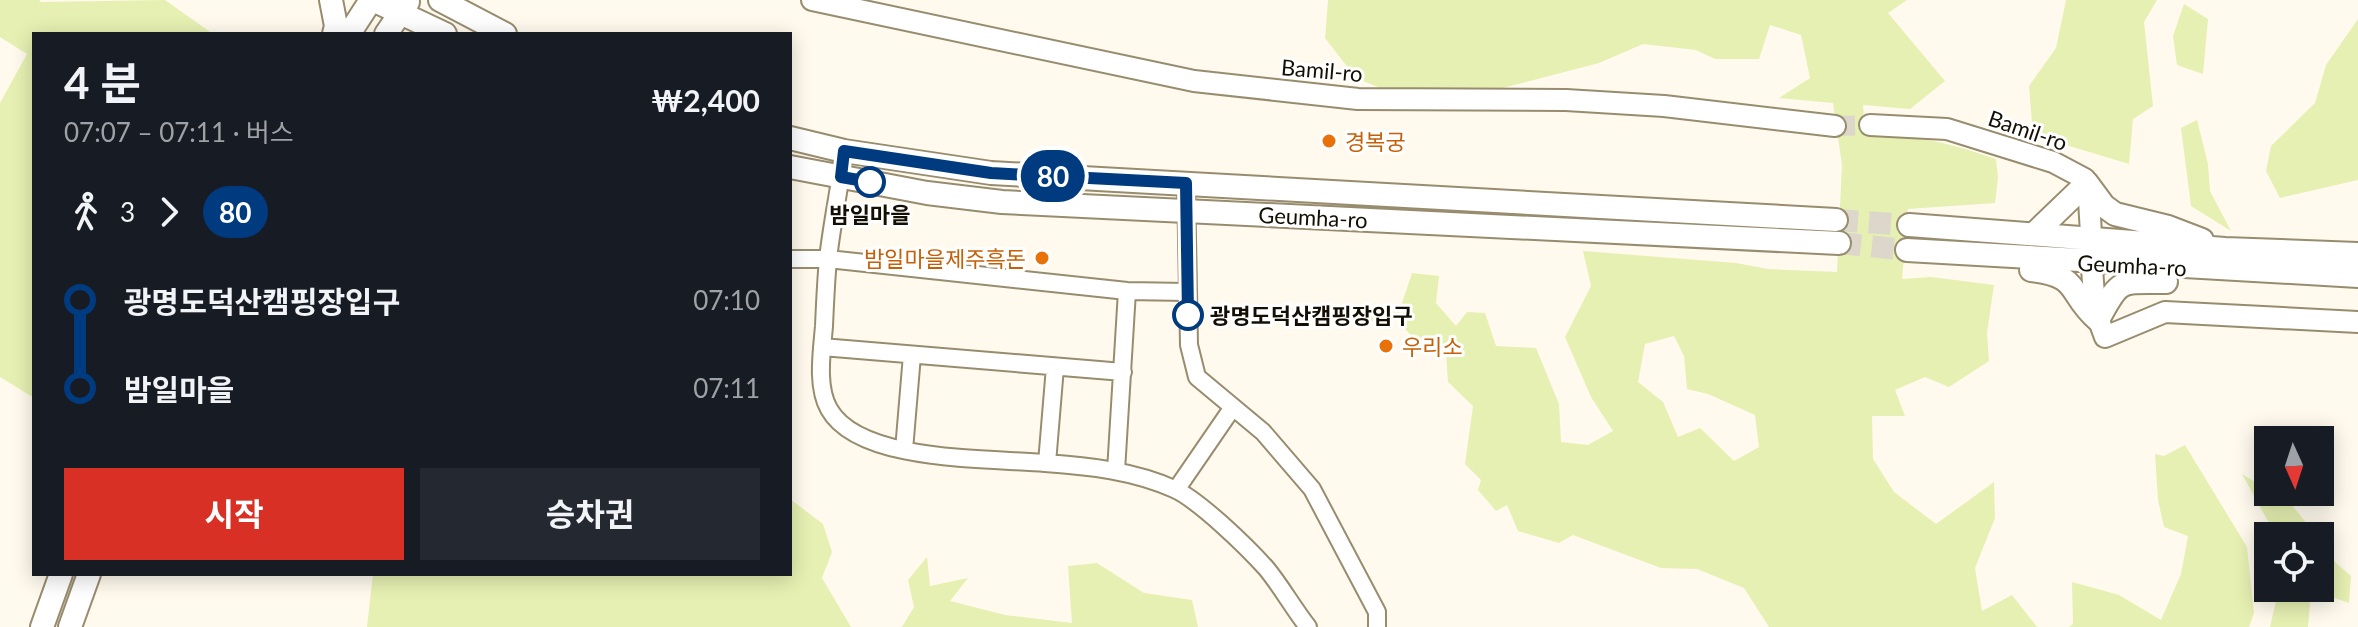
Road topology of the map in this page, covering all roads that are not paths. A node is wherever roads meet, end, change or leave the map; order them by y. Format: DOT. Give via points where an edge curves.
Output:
graph roads {
  1 [pos="331,0"];
  2 [pos="372,0"];
  3 [pos="440,0"];
  4 [pos="474,0"];
  5 [pos="812,0"];
  6 [pos="404,6"];
  7 [pos="334,32"];
  8 [pos="350,32"];
  9 [pos="387,32"];
  10 [pos="442,32"];
  11 [pos="501,32"];
  12 [pos="502,32"];
  13 [pos="1870,125"];
  14 [pos="1835,126"];
  15 [pos="792,138"];
  16 [pos="844,151"];
  17 [pos="792,167"];
  18 [pos="841,177"];
  19 [pos="1186,183"];
  20 [pos="2087,183"];
  21 [pos="1185,210"];
  22 [pos="1836,220"];
  23 [pos="1909,225"];
  24 [pos="2035,233"];
  25 [pos="2092,239"];
  26 [pos="1839,243"];
  27 [pos="1907,250"];
  28 [pos="1972,254"];
  29 [pos="2358,254"];
  30 [pos="792,259"];
  31 [pos="828,259"];
  32 [pos="2228,260"];
  33 [pos="2093,263"];
  34 [pos="2358,276"];
  35 [pos="1127,291"];
  36 [pos="1187,292"];
  37 [pos="2098,320"];
  38 [pos="2358,322"];
  39 [pos="822,347"];
  40 [pos="912,355"];
  41 [pos="1055,367"];
  42 [pos="1123,372"];
  43 [pos="1233,407"];
  44 [pos="904,450"];
  45 [pos="1047,463"];
  46 [pos="1116,471"];
  47 [pos="1176,490"];
  48 [pos="60,576"];
  49 [pos="88,576"];
  50 [pos="42,627"];
  51 [pos="70,627"];
  52 [pos="1308,627"];
  53 [pos="1377,627"];
  1 -- 7 [label="main road"];
  2 -- 6 [label="main road"];
  2 -- 8 [label="main road"];
  3 -- 11 [label="main road"];
  4 -- 12 [label="main road"];
  5 -- 14 [label="street, Bamil-ro" via="1194,81 1358,99 1664,106"];
  6 -- 9 [label="main road"];
  6 -- 10 [label="main road"];
  13 -- 20 [label="street, Bamil-ro" via="1947,129 2053,162"];
  15 -- 16 [label="main road, Geumha-ro"];
  16 -- 18 [label="street"];
  16 -- 19 [label="main road, Geumha-ro" via="991,173"];
  17 -- 18 [label="main road, Geumha-ro"];
  18 -- 21 [label="main road, Geumha-ro" via="1002,202"];
  18 -- 31 [label="street"];
  19 -- 21 [label="street"];
  19 -- 22 [label="main road, Geumha-ro"];
  20 -- 24 [label="main road"];
  20 -- 25 [label="street"];
  20 -- 32 [label="main road" via="2115,214 2168,227"];
  21 -- 26 [label="main road, Geumha-ro"];
  21 -- 36 [label="street"];
  23 -- 24 [label="main road, Geumha-ro"];
  24 -- 25 [label="main road, Geumha-ro"];
  25 -- 32 [label="main road, Geumha-ro"];
  25 -- 33 [label="street"];
  27 -- 28 [label="main road, Geumha-ro"];
  28 -- 33 [label="main road, Geumha-ro"];
  28 -- 37 [label="main road" via="2062,277"];
  29 -- 32 [label="main road, Geumha-ro"];
  30 -- 31 [label="street"];
  31 -- 35 [label="street"];
  31 -- 39 [label="street"];
  32 -- 33 [label="main road, Geumha-ro"];
  32 -- 34 [label="main road, Geumha-ro"];
  32 -- 37 [label="main road" via="2184,281 2129,281 2112,293"];
  33 -- 37 [label="street"];
  35 -- 36 [label="street"];
  35 -- 42 [label="street"];
  36 -- 43 [label="street" via="1189,345 1197,377"];
  37 -- 38 [label="street" via="2105,337 2165,312"];
  39 -- 40 [label="street"];
  39 -- 44 [label="street" via="821,384 838,422 855,435"];
  40 -- 41 [label="street"];
  40 -- 44 [label="street"];
  41 -- 42 [label="street"];
  41 -- 45 [label="street"];
  42 -- 46 [label="street"];
  43 -- 47 [label="street"];
  43 -- 53 [label="street" via="1263,432 1312,489 1377,612"];
  44 -- 45 [label="street"];
  45 -- 46 [label="street"];
  46 -- 47 [label="street"];
  47 -- 52 [label="street" via="1206,510 1266,568"];
  48 -- 50 [label="main road"];
  49 -- 51 [label="main road"];
}
